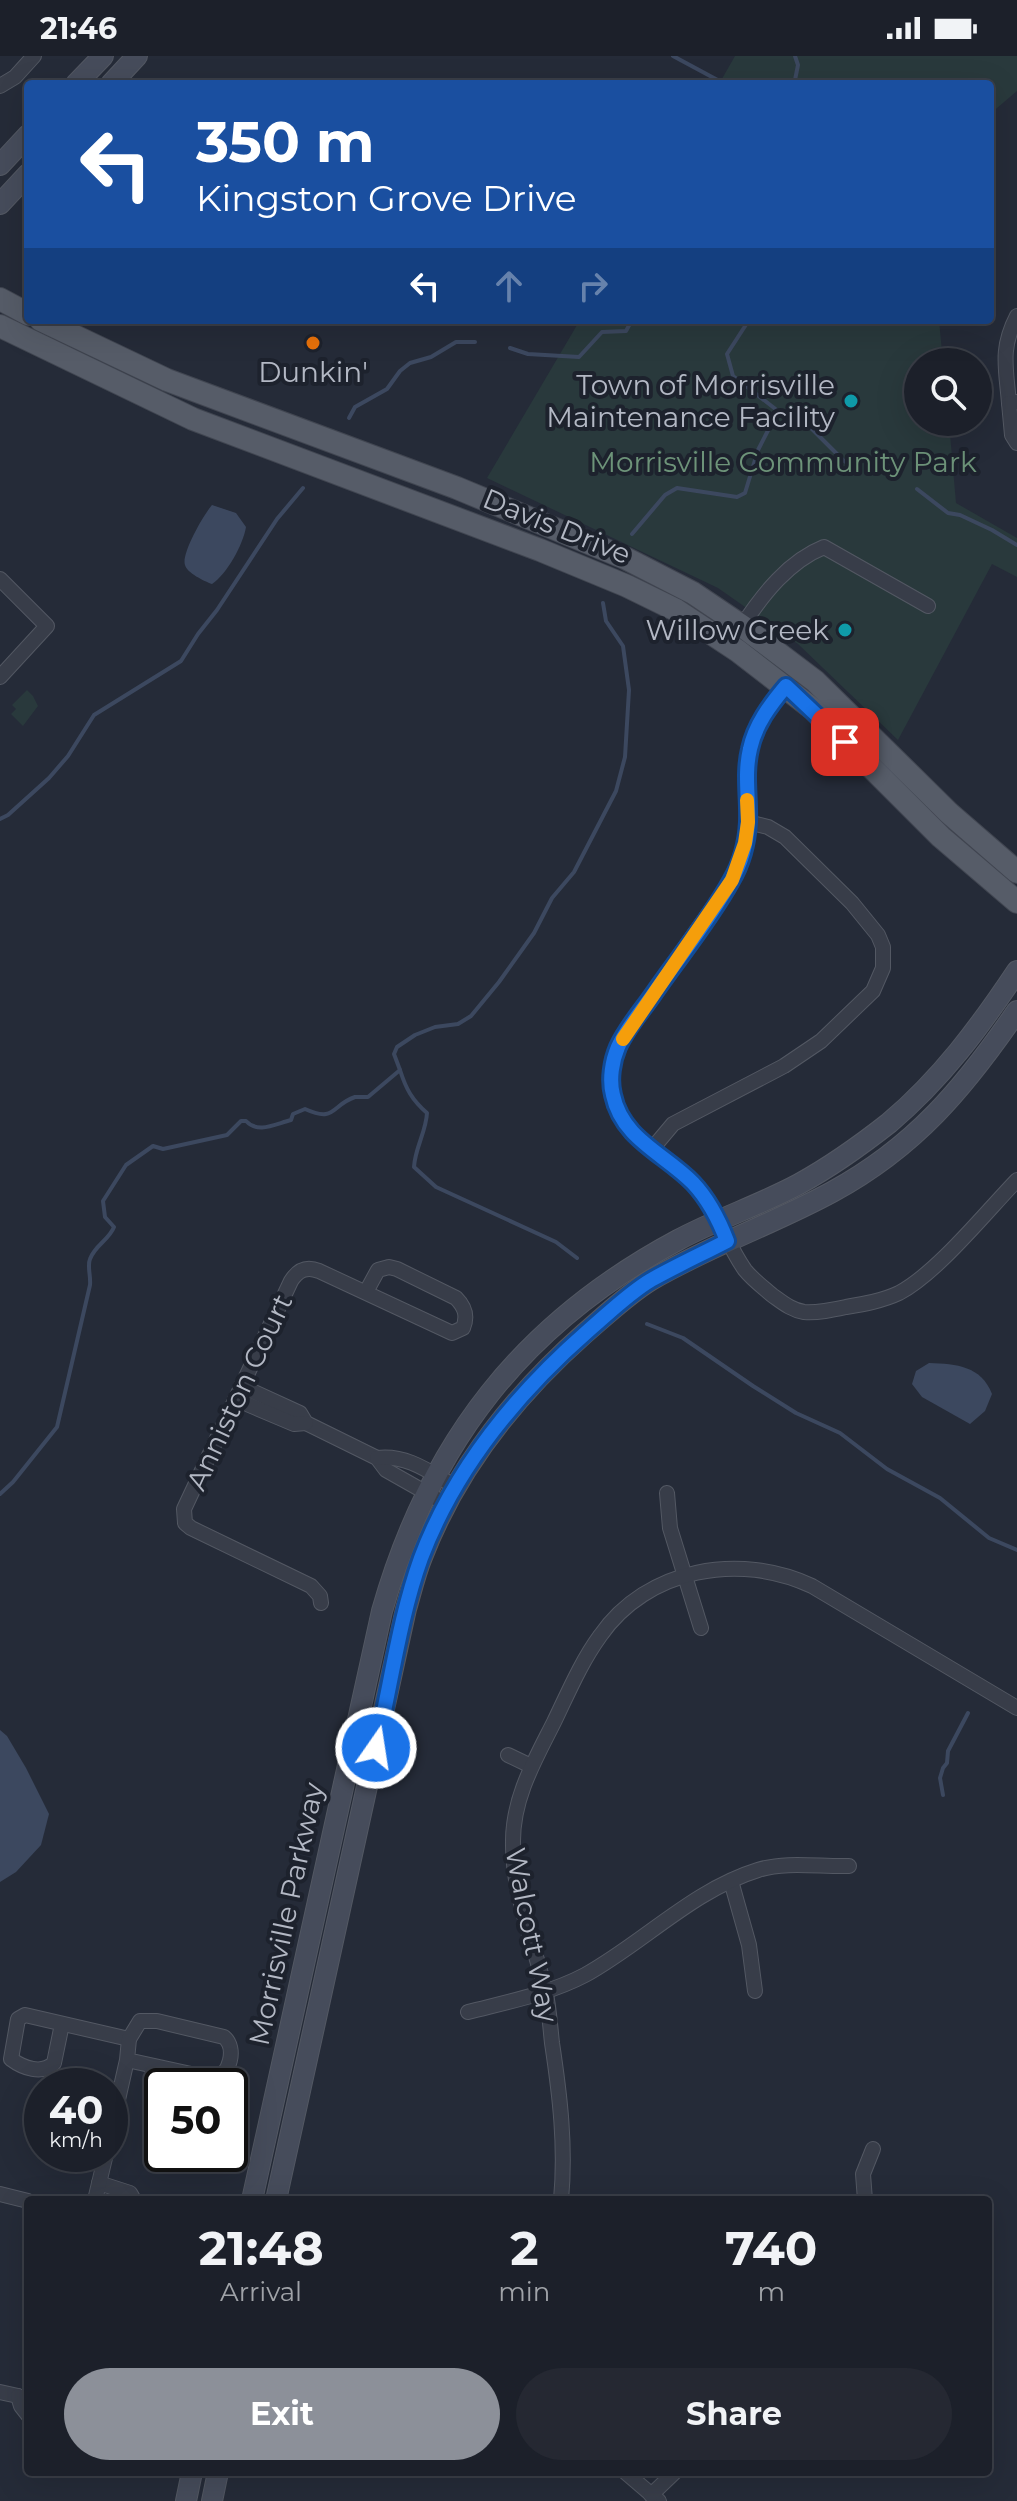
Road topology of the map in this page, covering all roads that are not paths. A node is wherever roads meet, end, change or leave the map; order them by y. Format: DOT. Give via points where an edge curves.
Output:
graph roads {
  1 [pos="34,56"];
  2 [pos="103,56"];
  3 [pos="137,56"];
  4 [pos="80,80"];
  5 [pos="115,80"];
  6 [pos="0,86"];
  7 [pos="24,139"];
  8 [pos="0,165"];
  9 [pos="24,178"];
  10 [pos="0,204"];
  11 [pos="0,299"];
  12 [pos="24,312"];
  13 [pos="1017,316"];
  14 [pos="49,324"];
  15 [pos="0,326"];
  16 [pos="1013,402"];
  17 [pos="1017,443"];
  18 [pos="0,579"];
  19 [pos="928,606"];
  20 [pos="742,626"];
  21 [pos="0,677"];
  22 [pos="786,686"];
  23 [pos="748,822"];
  24 [pos="1017,872"];
  25 [pos="1017,902"];
  26 [pos="1017,971"];
  27 [pos="1017,1011"];
  28 [pos="652,1149"];
  29 [pos="1017,1180"];
  30 [pos="718,1220"];
  31 [pos="727,1241"];
  32 [pos="366,1292"];
  33 [pos="238,1392"];
  34 [pos="430,1484"];
  35 [pos="667,1493"];
  36 [pos="451,1496"];
  37 [pos="683,1576"];
  38 [pos="321,1603"];
  39 [pos="701,1628"];
  40 [pos="1017,1708"];
  41 [pos="508,1755"];
  42 [pos="531,1766"];
  43 [pos="849,1866"];
  44 [pos="731,1881"];
  45 [pos="546,1991"];
  46 [pos="755,1991"];
  47 [pos="468,2012"];
  48 [pos="62,2024"];
  49 [pos="129,2039"];
  50 [pos="127,2060"];
  51 [pos="125,2068"];
  52 [pos="873,2149"];
  53 [pos="102,2172"];
  54 [pos="99,2183"];
  55 [pos="0,2194"];
  56 [pos="96,2196"];
  57 [pos="132,2196"];
  58 [pos="253,2196"];
  59 [pos="277,2196"];
  60 [pos="561,2196"];
  61 [pos="865,2196"];
  62 [pos="24,2200"];
  63 [pos="23,2391"];
  64 [pos="0,2392"];
  65 [pos="24,2410"];
  66 [pos="191,2476"];
  67 [pos="217,2476"];
  68 [pos="630,2476"];
  69 [pos="672,2476"];
  70 [pos="655,2498"];
  71 [pos="186,2501"];
  72 [pos="212,2501"];
  1 -- 6 [label="street"];
  2 -- 4 [label="main road"];
  3 -- 5 [label="main road"];
  7 -- 8 [label="main road"];
  9 -- 10 [label="main road"];
  11 -- 12 [label="main road"];
  13 -- 16 [label="street" via="1005,345"];
  14 -- 20 [label="main road, Davis Drive" via="167,380 457,488 625,558"];
  15 -- 22 [label="main road, Davis Drive" via="193,419 627,586 700,624"];
  16 -- 17 [label="street" via="1012,435"];
  18 -- 21 [label="street" via="47,626"];
  19 -- 20 [label="street" via="824,547 783,574"];
  20 -- 24 [label="main road, Davis Drive" via="815,681"];
  22 -- 23 [label="street" via="762,717 750,748"];
  22 -- 25 [label="main road, Davis Drive" via="941,837"];
  23 -- 28 [label="street" via="732,880 617,1049 612,1094 625,1124"];
  23 -- 28 [label="street" via="785,837 852,903 878,935 883,968 873,991 821,1041 784,1066 681,1118"];
  26 -- 30 [label="main road, Morrisville Parkway" via="948,1066 887,1124 798,1184"];
  27 -- 31 [label="main road, Morrisville Parkway" via="964,1085 906,1141 832,1192"];
  28 -- 30 [label="street" via="691,1181"];
  29 -- 31 [label="street" via="916,1282 870,1303 820,1312 791,1308 758,1284"];
  30 -- 31 [label="street"];
  30 -- 34 [label="main road, Morrisville Parkway" via="615,1276 541,1336 489,1394"];
  31 -- 36 [label="main road, Morrisville Parkway" via="649,1281 562,1354 522,1393"];
  32 -- 32 [label="street, Anniston Court" via="378,1270 397,1269 456,1298 466,1321 452,1333"];
  32 -- 33 [label="street, Anniston Court" via="312,1268 300,1271"];
  33 -- 34 [label="street" via="294,1424 306,1423 377,1458 398,1458"];
  33 -- 38 [label="street, Anniston Court" via="188,1499 185,1523 311,1586"];
  34 -- 36 [label="street"];
  34 -- 58 [label="main road, Morrisville Parkway" via="382,1611"];
  35 -- 37 [label="street"];
  36 -- 59 [label="main road, Morrisville Parkway" via="421,1559 406,1609"];
  37 -- 39 [label="street"];
  37 -- 40 [label="street, Walcott Way" via="740,1567 794,1578"];
  37 -- 42 [label="street, Walcott Way" via="636,1601 600,1636"];
  41 -- 42 [label="street"];
  42 -- 45 [label="street, Walcott Way" via="516,1811 513,1852"];
  43 -- 44 [label="street" via="772,1867"];
  44 -- 45 [label="street" via="605,1963"];
  44 -- 46 [label="street"];
  45 -- 47 [label="street"];
  45 -- 60 [label="street, Walcott Way" via="564,2140"];
  48 -- 49 [label="street"];
  49 -- 50 [label="street"];
  49 -- 50 [label="street" via="140,2021 148,2019 224,2037 231,2049 226,2072 214,2079"];
  50 -- 51 [label="street"];
  52 -- 61 [label="street" via="863,2174"];
  53 -- 54 [label="street"];
  54 -- 56 [label="street"];
  54 -- 57 [label="street"];
  55 -- 62 [label="street"];
  63 -- 64 [label="street"];
  63 -- 65 [label="street"];
  66 -- 71 [label="main road"];
  67 -- 72 [label="main road"];
  68 -- 70 [label="street"];
  69 -- 70 [label="street"];
}
